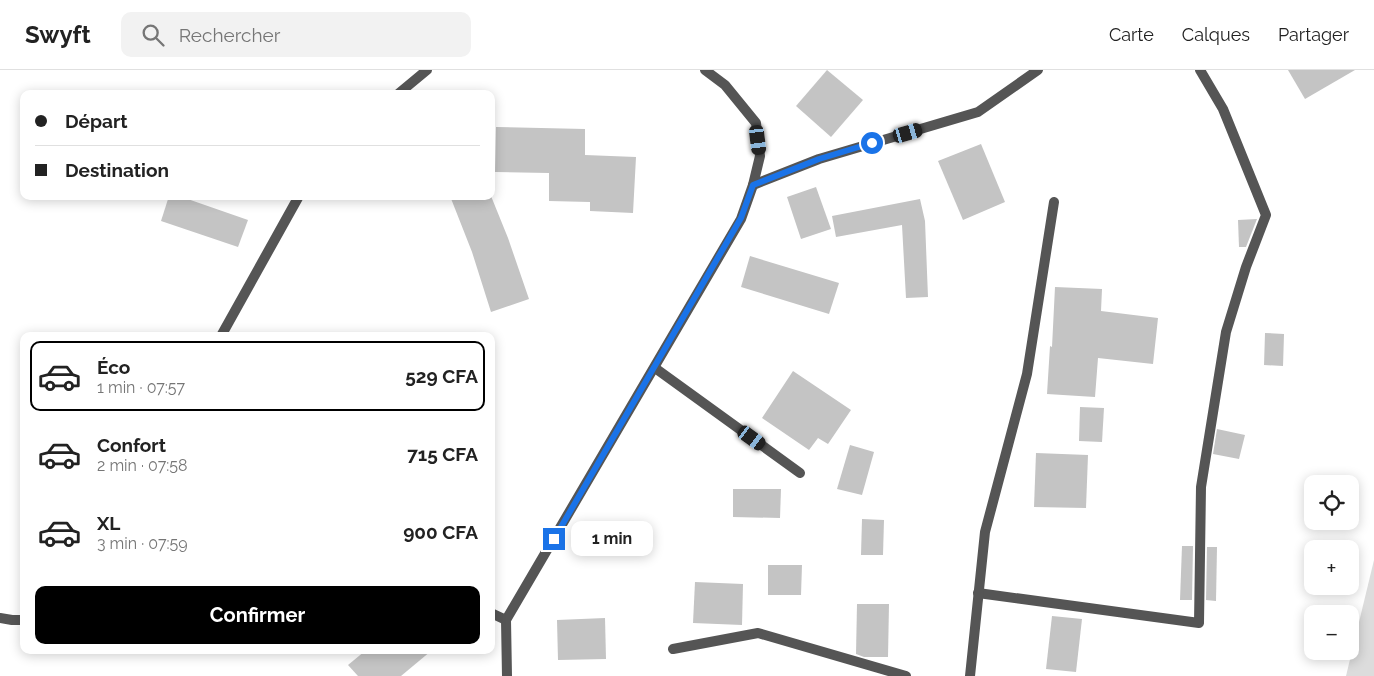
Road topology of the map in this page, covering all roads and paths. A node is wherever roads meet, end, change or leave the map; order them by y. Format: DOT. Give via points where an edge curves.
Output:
graph roads {
  1 [pos="427,70"];
  2 [pos="705,70"];
  3 [pos="1038,70"];
  4 [pos="1200,70"];
  5 [pos="403,90"];
  6 [pos="753,185"];
  7 [pos="297,200"];
  8 [pos="1054,202"];
  9 [pos="223,332"];
  10 [pos="655,368"];
  11 [pos="800,473"];
  12 [pos="978,593"];
  13 [pos="495,614"];
  14 [pos="0,618"];
  15 [pos="20,620"];
  16 [pos="506,620"];
  17 [pos="673,649"];
  18 [pos="507,676"];
  19 [pos="906,676"];
  20 [pos="970,676"];
  1 -- 5 [label="street"];
  2 -- 6 [label="street" via="725,86 756,123 760,156"];
  3 -- 6 [label="street" via="978,112 819,159"];
  4 -- 12 [label="street" via="1224,109 1266,215 1246,267 1225,342 1202,487 1199,624"];
  6 -- 10 [label="street" via="741,218"];
  7 -- 9 [label="street"];
  8 -- 12 [label="street" via="1027,374 985,532"];
  10 -- 11 [label="street"];
  10 -- 16 [label="street"];
  12 -- 20 [label="street"];
  13 -- 16 [label="street"];
  14 -- 15 [label="street"];
  16 -- 18 [label="street"];
  17 -- 19 [label="street" via="758,633"];
}
